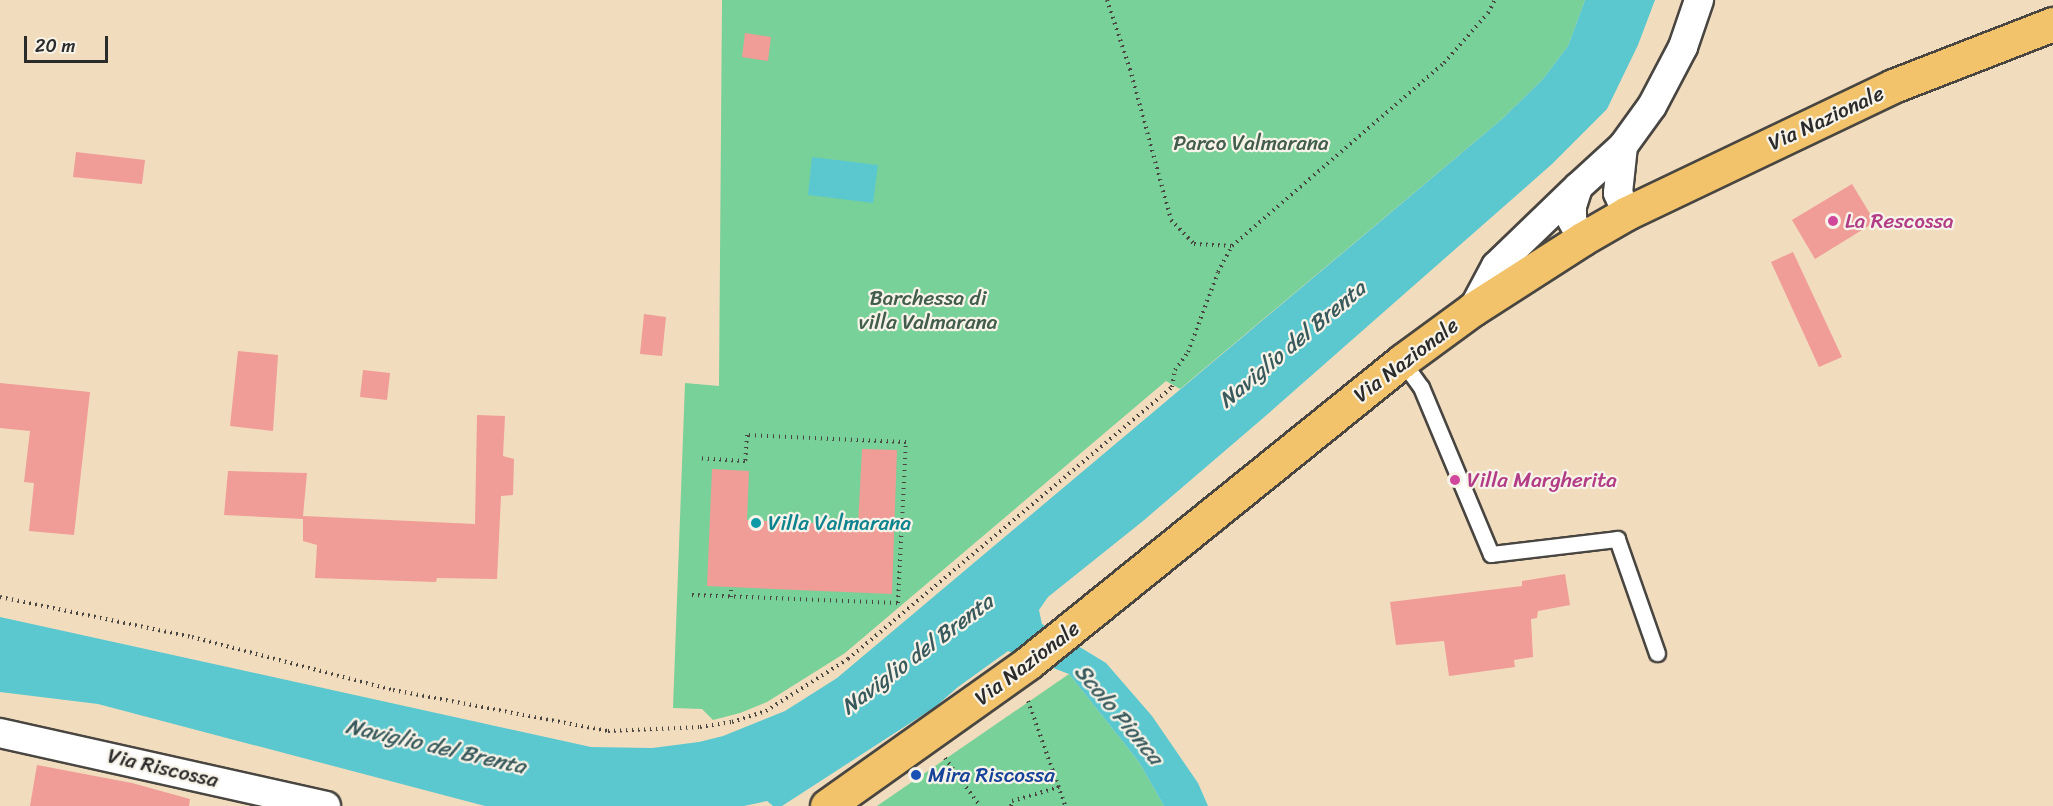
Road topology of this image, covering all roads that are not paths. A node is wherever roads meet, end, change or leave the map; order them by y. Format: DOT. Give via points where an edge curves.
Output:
graph roads {
  1 [pos="1699,0"];
  2 [pos="2053,24"];
  3 [pos="1623,146"];
  4 [pos="1578,187"];
  5 [pos="1627,213"];
  6 [pos="1582,239"];
  7 [pos="1473,309"];
  8 [pos="1402,361"];
  9 [pos="1657,653"];
  10 [pos="0,733"];
  11 [pos="326,806"];
  12 [pos="827,806"];
  1 -- 3 [label="street" via="1683,47 1652,106"];
  2 -- 5 [label="main road, Via Nazionale" via="1893,86"];
  3 -- 4 [label="street"];
  3 -- 5 [label="street" via="1618,193"];
  4 -- 6 [label="street" via="1572,220"];
  4 -- 7 [label="street" via="1496,266"];
  5 -- 6 [label="main road, Via Nazionale"];
  6 -- 7 [label="main road, Via Nazionale"];
  7 -- 8 [label="main road, Via Nazionale"];
  8 -- 9 [label="lane" via="1421,387 1491,554 1617,539"];
  8 -- 12 [label="main road, Via Nazionale" via="1074,628"];
  10 -- 11 [label="street, Via Riscossa"];
}
